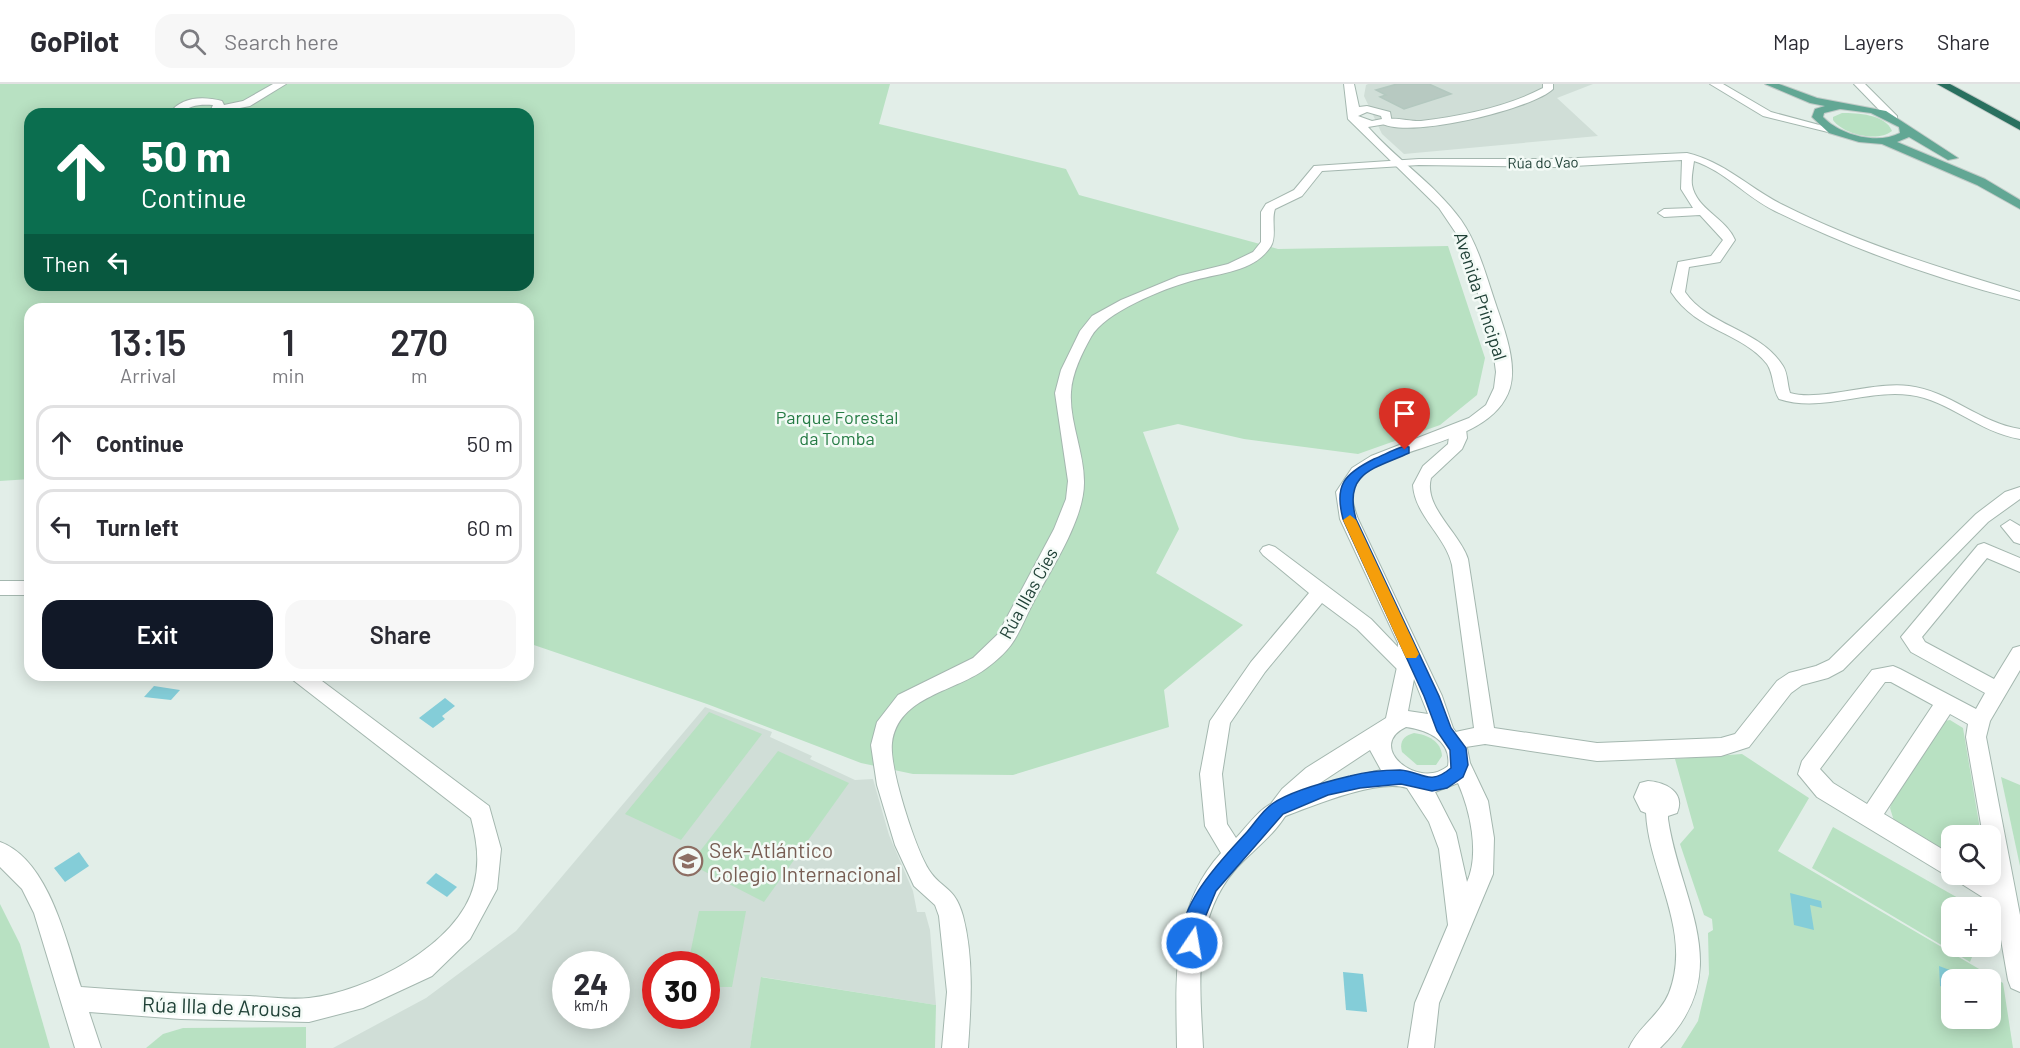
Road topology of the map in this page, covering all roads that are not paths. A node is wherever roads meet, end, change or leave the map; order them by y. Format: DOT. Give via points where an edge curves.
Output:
graph roads {
  1 [pos="281,84"];
  2 [pos="1548,84"];
  3 [pos="1715,84"];
  4 [pos="1756,84"];
  5 [pos="1770,84"];
  6 [pos="1851,84"];
  7 [pos="1859,84"];
  8 [pos="1942,84"];
  9 [pos="1962,84"];
  10 [pos="1349,89"];
  11 [pos="1840,106"];
  12 [pos="1852,107"];
  13 [pos="180,108"];
  14 [pos="215,108"];
  15 [pos="229,108"];
  16 [pos="1367,109"];
  17 [pos="1767,114"];
  18 [pos="1354,116"];
  19 [pos="1817,116"];
  20 [pos="2020,116"];
  21 [pos="1893,118"];
  22 [pos="1387,120"];
  23 [pos="2020,127"];
  24 [pos="1370,130"];
  25 [pos="1832,130"];
  26 [pos="1906,130"];
  27 [pos="1883,141"];
  28 [pos="1687,156"];
  29 [pos="1398,164"];
  30 [pos="2020,193"];
  31 [pos="2020,206"];
  32 [pos="1705,211"];
  33 [pos="1664,213"];
  34 [pos="1159,291"];
  35 [pos="2020,296"];
  36 [pos="1458,429"];
  37 [pos="2020,434"];
  38 [pos="2020,493"];
  39 [pos="1269,550"];
  40 [pos="2020,566"];
  41 [pos="0,588"];
  42 [pos="24,588"];
  43 [pos="1322,592"];
  44 [pos="1406,642"];
  45 [pos="2020,653"];
  46 [pos="1407,667"];
  47 [pos="308,681"];
  48 [pos="1997,690"];
  49 [pos="1946,703"];
  50 [pos="1980,721"];
  51 [pos="1388,727"];
  52 [pos="1485,735"];
  53 [pos="1449,736"];
  54 [pos="1460,765"];
  55 [pos="1409,780"];
  56 [pos="1278,809"];
  57 [pos="1657,809"];
  58 [pos="1870,817"];
  59 [pos="0,852"];
  60 [pos="1235,855"];
  61 [pos="1941,860"];
  62 [pos="1983,885"];
  63 [pos="2005,899"];
  64 [pos="1459,928"];
  65 [pos="2020,980"];
  66 [pos="75,999"];
  67 [pos="88,1048"];
  68 [pos="955,1048"];
  69 [pos="1190,1048"];
  70 [pos="1420,1048"];
  71 [pos="1642,1048"];
  1 -- 15 [label="street" via="246,104"];
  2 -- 22 [label="street" via="1539,96 1445,119 1422,124"];
  3 -- 17 [label="street"];
  4 -- 19 [label="main road" via="1807,105"];
  5 -- 11 [label="main road" via="1814,101"];
  6 -- 12 [label="street" via="1855,92"];
  7 -- 21 [label="street"];
  8 -- 23 [label="highway"];
  9 -- 20 [label="highway"];
  10 -- 16 [label="street"];
  10 -- 18 [label="street"];
  11 -- 12 [label="main road"];
  11 -- 19 [label="main road" via="1823,108"];
  12 -- 21 [label="main road"];
  13 -- 14 [label="street" via="203,101 218,103"];
  16 -- 18 [label="street"];
  16 -- 22 [label="street" via="1381,111"];
  17 -- 19 [label="street" via="1795,119"];
  17 -- 25 [label="street"];
  18 -- 24 [label="street, Avenida Principal"];
  19 -- 25 [label="main road"];
  21 -- 26 [label="main road"];
  22 -- 24 [label="street"];
  24 -- 29 [label="street, Avenida Principal"];
  25 -- 27 [label="main road"];
  26 -- 27 [label="main road" via="1902,138"];
  26 -- 30 [label="main road"];
  27 -- 31 [label="main road" via="1981,182"];
  28 -- 29 [label="street, Rúa do Vao" via="1556,163"];
  28 -- 32 [label="street" via="1687,191"];
  28 -- 35 [label="street" via="1714,164 1777,208 1954,277"];
  29 -- 34 [label="street, Rúa do Vao" via="1318,168 1298,194 1266,212 1267,242 1258,255"];
  29 -- 36 [label="street, Avenida Principal" via="1458,223 1500,345 1504,366 1502,390 1489,411"];
  32 -- 33 [label="street"];
  32 -- 37 [label="street" via="1729,240 1723,256 1714,261 1683,265 1678,292 1688,307 1765,354 1780,371 1784,396 1806,402 1907,390 1942,399 1990,425"];
  34 -- 68 [label="street, Rúa Illas Cíes" via="1097,319 1085,334 1068,370 1063,393 1076,481 1074,499 1063,529 1005,639 980,663 905,701 887,722 881,745 906,845 922,879 944,898 951,916 959,992"];
  36 -- 44 [label="street, Avenida Principal" via="1375,462 1355,473 1346,488 1344,501 1349,519"];
  36 -- 52 [label="street" via="1458,441 1449,454 1426,472 1421,485 1461,565"];
  38 -- 52 [label="street" via="1982,518 1836,665 1784,687 1742,741 1721,747 1597,752"];
  39 -- 43 [label="street"];
  40 -- 48 [label="street" via="1983,549 1911,637 1918,647"];
  41 -- 42 [label="street"];
  43 -- 46 [label="street" via="1356,617"];
  43 -- 60 [label="street" via="1258,667 1220,721 1211,774 1216,826"];
  44 -- 46 [label="street"];
  44 -- 53 [label="street, Avenida Principal"];
  45 -- 48 [label="street"];
  46 -- 51 [label="street"];
  47 -- 66 [label="street, Rúa Illa de Arousa" via="481,813 490,849 485,889 462,932 423,968 363,996 309,1010 181,1007"];
  48 -- 50 [label="street"];
  49 -- 50 [label="street"];
  49 -- 58 [label="street"];
  49 -- 58 [label="street" via="1893,674 1880,675 1809,767 1809,774 1824,790"];
  50 -- 63 [label="street" via="1976,737"];
  51 -- 53 [label="street" via="1422,721"];
  51 -- 55 [label="street" via="1380,751 1392,770"];
  51 -- 56 [label="street" via="1324,765 1300,783"];
  52 -- 53 [label="street"];
  53 -- 54 [label="street" via="1458,748"];
  54 -- 55 [label="street" via="1447,781 1432,784"];
  54 -- 64 [label="street" via="1477,801 1483,838 1482,874"];
  55 -- 56 [label="street" via="1360,781 1326,789"];
  55 -- 64 [label="street" via="1435,808 1451,847"];
  56 -- 60 [label="street"];
  57 -- 71 [label="street" via="1657,828 1683,912 1690,969 1676,1008 1658,1035"];
  58 -- 61 [label="street"];
  59 -- 66 [label="street" via="30,882 45,910"];
  60 -- 69 [label="street" via="1210,886 1195,920 1189,965"];
  62 -- 63 [label="street"];
  63 -- 65 [label="street"];
  64 -- 70 [label="street" via="1427,1003"];
  66 -- 67 [label="street"];
}
